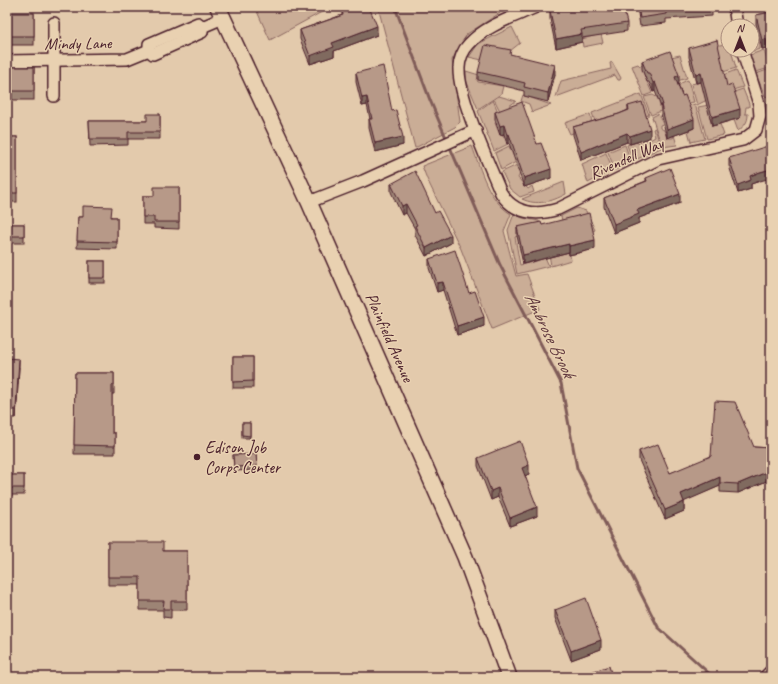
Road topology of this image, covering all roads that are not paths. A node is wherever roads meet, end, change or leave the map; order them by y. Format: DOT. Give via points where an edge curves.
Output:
graph roads {
  1 [pos="536,7"];
  2 [pos="734,7"];
  3 [pos="220,12"];
  4 [pos="736,18"];
  5 [pos="54,23"];
  6 [pos="745,58"];
  7 [pos="7,61"];
  8 [pos="54,61"];
  9 [pos="54,96"];
  10 [pos="476,130"];
  11 [pos="309,202"];
  12 [pos="771,671"];
  13 [pos="509,677"];
  14 [pos="765,677"];
  1 -- 10 [label="street, Rivendell Way" via="486,29 469,44 460,58 459,70 464,96"];
  2 -- 4 [label="street"];
  3 -- 8 [label="street, Mindy Lane" via="202,27 198,24 191,26 149,44 149,50 127,59"];
  3 -- 11 [label="main road, Plainfield Avenue"];
  5 -- 8 [label="street"];
  6 -- 10 [label="street, Rivendell Way" via="759,104 760,116 756,130 742,140 658,159 545,213 518,210 507,202"];
  7 -- 8 [label="street, Mindy Lane"];
  8 -- 9 [label="street"];
  10 -- 11 [label="street" via="363,181"];
  11 -- 13 [label="main road, Plainfield Avenue" via="465,557"];
  12 -- 14 [label="street"];
}
